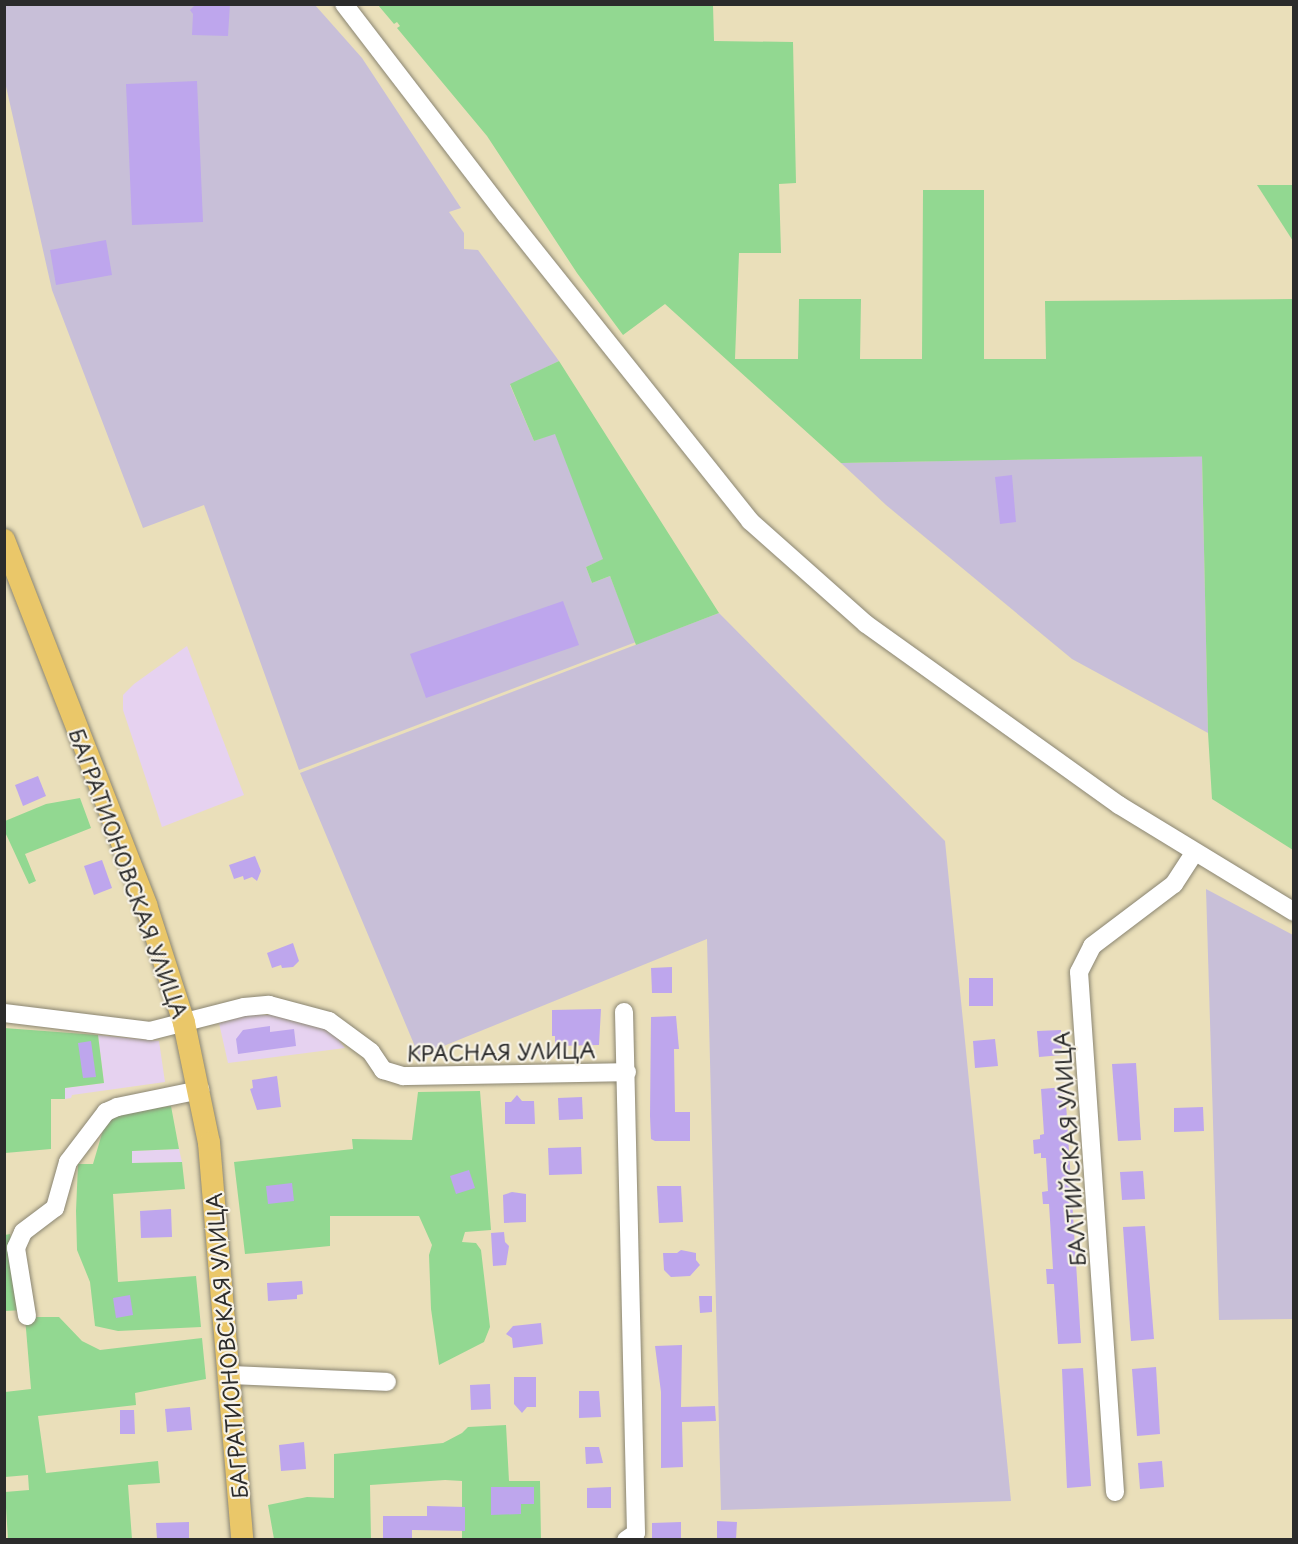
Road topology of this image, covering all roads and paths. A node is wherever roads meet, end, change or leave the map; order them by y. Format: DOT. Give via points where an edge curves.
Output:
graph roads {
  1 [pos="344,4"];
  2 [pos="4,540"];
  3 [pos="1195,852"];
  4 [pos="1293,912"];
  5 [pos="624,1012"];
  6 [pos="4,1013"];
  7 [pos="184,1023"];
  8 [pos="627,1072"];
  9 [pos="200,1090"];
  10 [pos="27,1316"];
  11 [pos="229,1376"];
  12 [pos="387,1382"];
  13 [pos="1115,1492"];
  14 [pos="631,1536"];
  15 [pos="242,1539"];
  1 -- 3 [label="street" via="750,521 866,624 1119,805"];
  2 -- 7 [label="main road, БАГРАТИОНОВСКАЯ УЛИЦА" via="146,904"];
  3 -- 4 [label="street"];
  3 -- 13 [label="street, БАЛТИЙСКАЯ УЛИЦА" via="1174,884 1092,946 1079,972"];
  5 -- 8 [label="street, КРАСНАЯ УЛИЦА"];
  6 -- 7 [label="street, КРАСНАЯ УЛИЦА" via="150,1031"];
  7 -- 8 [label="street, КРАСНАЯ УЛИЦА" via="244,1007 269,1005 291,1009 329,1021 371,1052 383,1070 403,1076"];
  7 -- 9 [label="main road, БАГРАТИОНОВСКАЯ УЛИЦА"];
  8 -- 14 [label="street, КРАСНАЯ УЛИЦА"];
  9 -- 10 [label="street" via="106,1112 69,1162 55,1208 23,1232 16,1248"];
  9 -- 11 [label="main road, БАГРАТИОНОВСКАЯ УЛИЦА" via="209,1143"];
  11 -- 12 [label="street"];
  11 -- 15 [label="main road, БАГРАТИОНОВСКАЯ УЛИЦА"];
}
